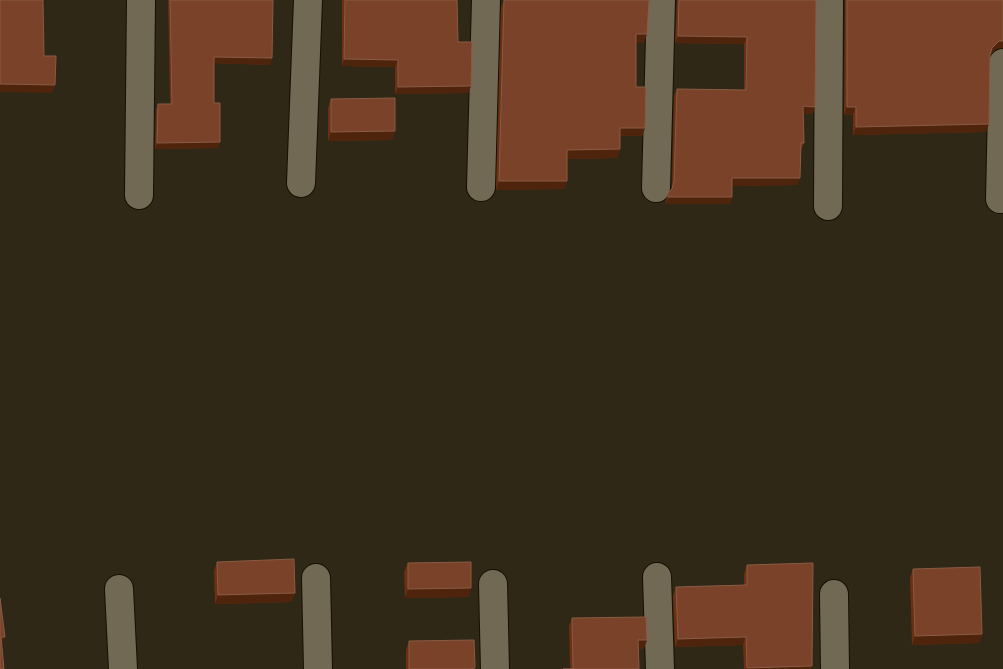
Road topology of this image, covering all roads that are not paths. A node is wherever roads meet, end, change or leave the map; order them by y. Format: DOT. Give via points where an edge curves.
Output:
graph roads {
  1 [pos="141,0"];
  2 [pos="308,0"];
  3 [pos="486,0"];
  4 [pos="660,0"];
  5 [pos="828,0"];
  6 [pos="1003,63"];
  7 [pos="301,183"];
  8 [pos="481,186"];
  9 [pos="656,188"];
  10 [pos="139,195"];
  11 [pos="1000,199"];
  12 [pos="828,206"];
  13 [pos="657,577"];
  14 [pos="316,578"];
  15 [pos="493,584"];
  16 [pos="119,588"];
  17 [pos="834,594"];
  18 [pos="123,669"];
  19 [pos="318,669"];
  20 [pos="495,669"];
  21 [pos="660,669"];
  22 [pos="835,669"];
  1 -- 10 [label="street"];
  2 -- 7 [label="street"];
  3 -- 8 [label="street"];
  4 -- 9 [label="street"];
  5 -- 12 [label="street"];
  6 -- 11 [label="street"];
  13 -- 21 [label="street"];
  14 -- 19 [label="street"];
  15 -- 20 [label="street"];
  16 -- 18 [label="street"];
  17 -- 22 [label="street"];
}
